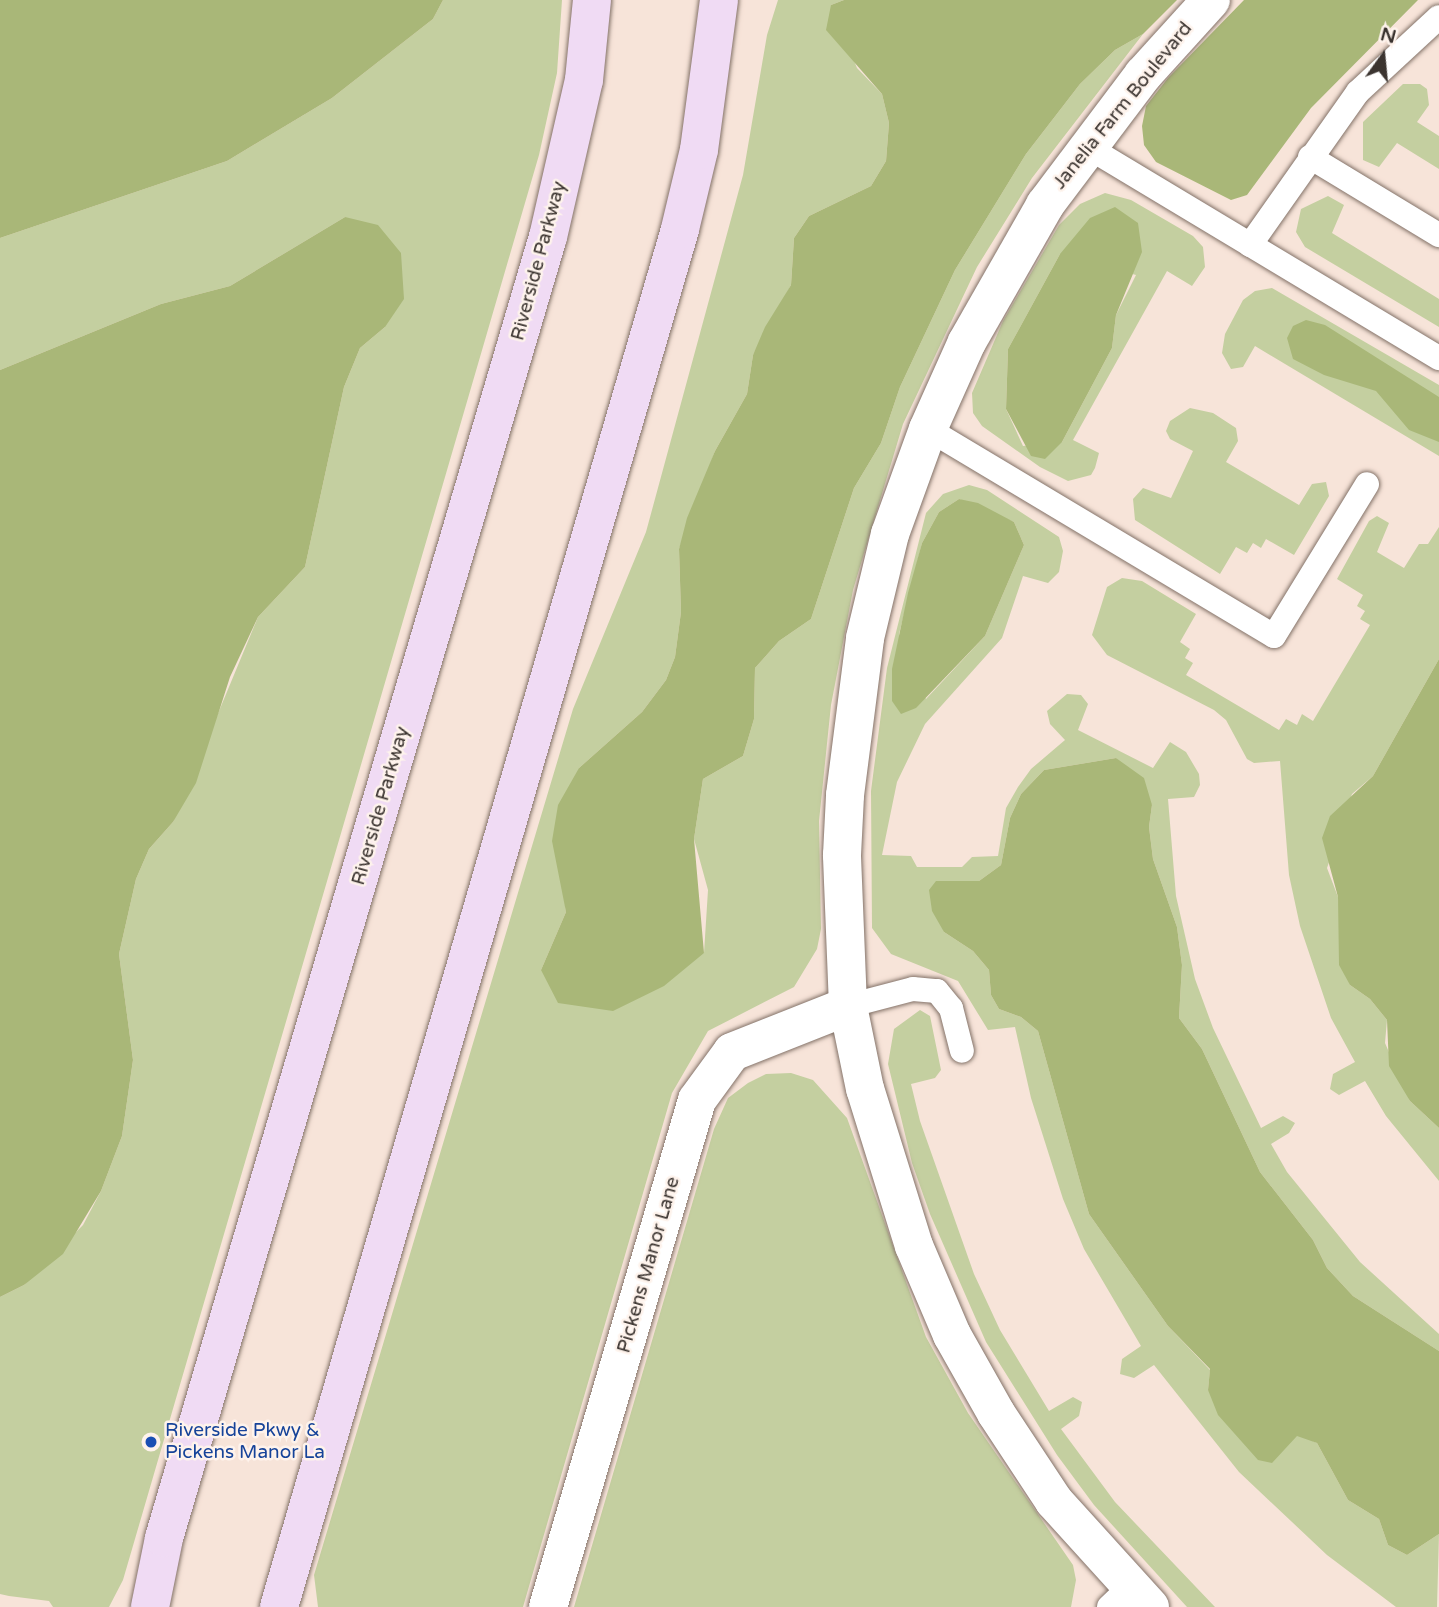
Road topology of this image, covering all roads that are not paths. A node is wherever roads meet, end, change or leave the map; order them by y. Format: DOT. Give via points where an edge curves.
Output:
graph roads {
  1 [pos="592,0"];
  2 [pos="719,0"];
  3 [pos="1211,0"];
  4 [pos="1439,17"];
  5 [pos="1086,146"];
  6 [pos="1310,157"];
  7 [pos="1439,234"];
  8 [pos="1250,245"];
  9 [pos="1439,358"];
  10 [pos="928,429"];
  11 [pos="1367,484"];
  12 [pos="848,1006"];
  13 [pos="962,1051"];
  14 [pos="1130,1600"];
  15 [pos="150,1607"];
  16 [pos="279,1607"];
  17 [pos="548,1607"];
  1 -- 15 [label="main road, Riverside Parkway" via="584,80 548,237 164,1538"];
  2 -- 16 [label="main road" via="699,150 680,229"];
  3 -- 5 [label="street, Janelia Farm Boulevard"];
  4 -- 6 [label="lane" via="1358,92"];
  5 -- 8 [label="lane"];
  5 -- 10 [label="street, Janelia Farm Boulevard" via="1010,262"];
  6 -- 7 [label="lane"];
  6 -- 8 [label="lane"];
  8 -- 9 [label="lane"];
  10 -- 11 [label="lane" via="1274,636"];
  10 -- 12 [label="street, Janelia Farm Boulevard" via="890,534 865,638 842,855"];
  12 -- 13 [label="lane" via="913,989 937,991 951,1008"];
  12 -- 14 [label="street, Janelia Farm Boulevard" via="885,1162 952,1335 1054,1501"];
  12 -- 17 [label="street, Pickens Manor Lane" via="732,1052 697,1100"];
}
